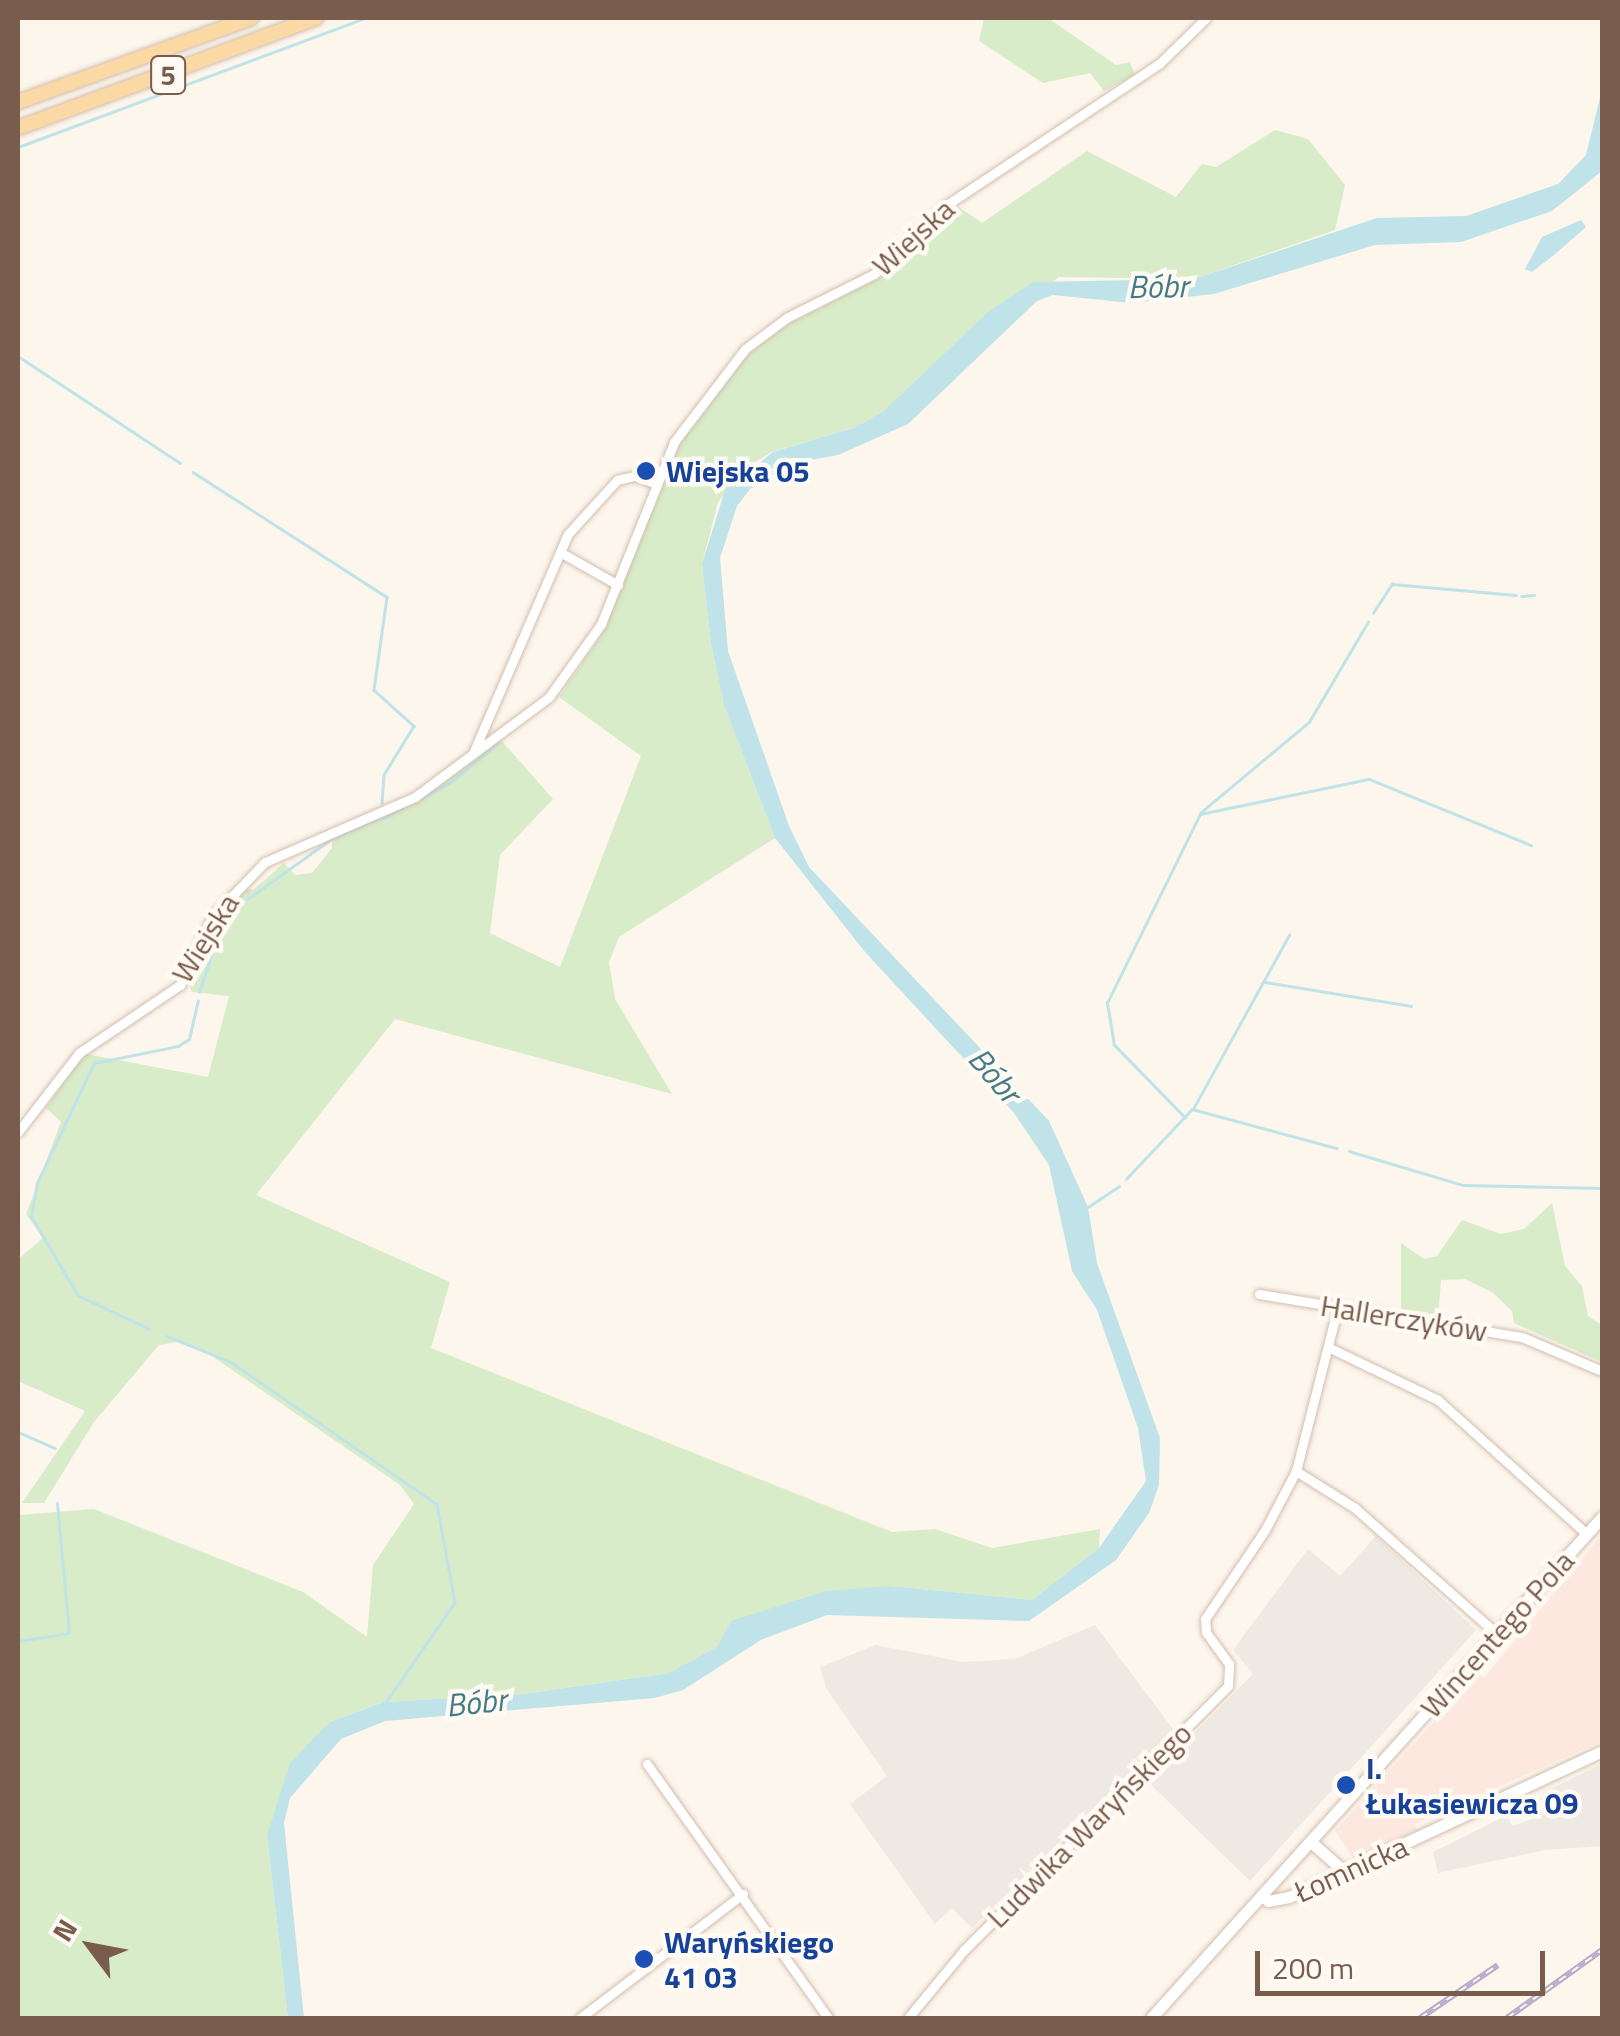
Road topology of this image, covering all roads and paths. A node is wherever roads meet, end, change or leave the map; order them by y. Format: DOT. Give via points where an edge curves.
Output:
graph roads {
  1 [pos="251,18"];
  2 [pos="316,18"];
  3 [pos="1206,18"];
  4 [pos="18,102"];
  5 [pos="18,128"];
  6 [pos="658,484"];
  7 [pos="560,552"];
  8 [pos="618,585"];
  9 [pos="473,752"];
  10 [pos="18,1132"];
  11 [pos="1259,1294"];
  12 [pos="1337,1310"];
  13 [pos="1332,1350"];
  14 [pos="1602,1371"];
  15 [pos="1296,1471"];
  16 [pos="1602,1517"];
  17 [pos="1587,1534"];
  18 [pos="1497,1634"];
  19 [pos="1602,1751"];
  20 [pos="646,1764"];
  21 [pos="1311,1842"];
  22 [pos="1345,1872"];
  23 [pos="743,1894"];
  24 [pos="1262,1895"];
  25 [pos="580,2018"];
  26 [pos="828,2018"];
  27 [pos="908,2018"];
  28 [pos="1151,2018"];
  1 -- 4 [label="main road, 5"];
  2 -- 5 [label="main road, 5"];
  3 -- 6 [label="street, Wiejska" via="1160,64 944,206 874,274 788,317 744,349 689,418"];
  6 -- 7 [label="street, Wiejska" via="635,476 616,480"];
  6 -- 8 [label="street, Wiejska"];
  7 -- 8 [label="street"];
  7 -- 9 [label="street, Wiejska"];
  8 -- 9 [label="street, Wiejska" via="568,676"];
  9 -- 10 [label="street, Wiejska" via="415,797 288,850 238,884 212,917 180,986 79,1053"];
  11 -- 12 [label="street, Hallerczyków"];
  12 -- 13 [label="street"];
  12 -- 14 [label="street, Hallerczyków" via="1360,1306 1522,1337"];
  13 -- 15 [label="street"];
  13 -- 17 [label="street" via="1438,1400"];
  15 -- 18 [label="street" via="1355,1508"];
  15 -- 27 [label="street, Ludwika Waryńskiego" via="1204,1625 1229,1664 1223,1692 964,1950"];
  16 -- 17 [label="street, Wincentego Pola"];
  17 -- 18 [label="street, Wincentego Pola"];
  18 -- 21 [label="street, Wincentego Pola"];
  19 -- 22 [label="street, Łomnicka"];
  20 -- 23 [label="street"];
  21 -- 22 [label="street"];
  21 -- 24 [label="street, Wincentego Pola"];
  22 -- 24 [label="street, Łomnicka" via="1278,1901"];
  23 -- 25 [label="street"];
  23 -- 26 [label="street"];
  24 -- 28 [label="street, Wincentego Pola"];
}
